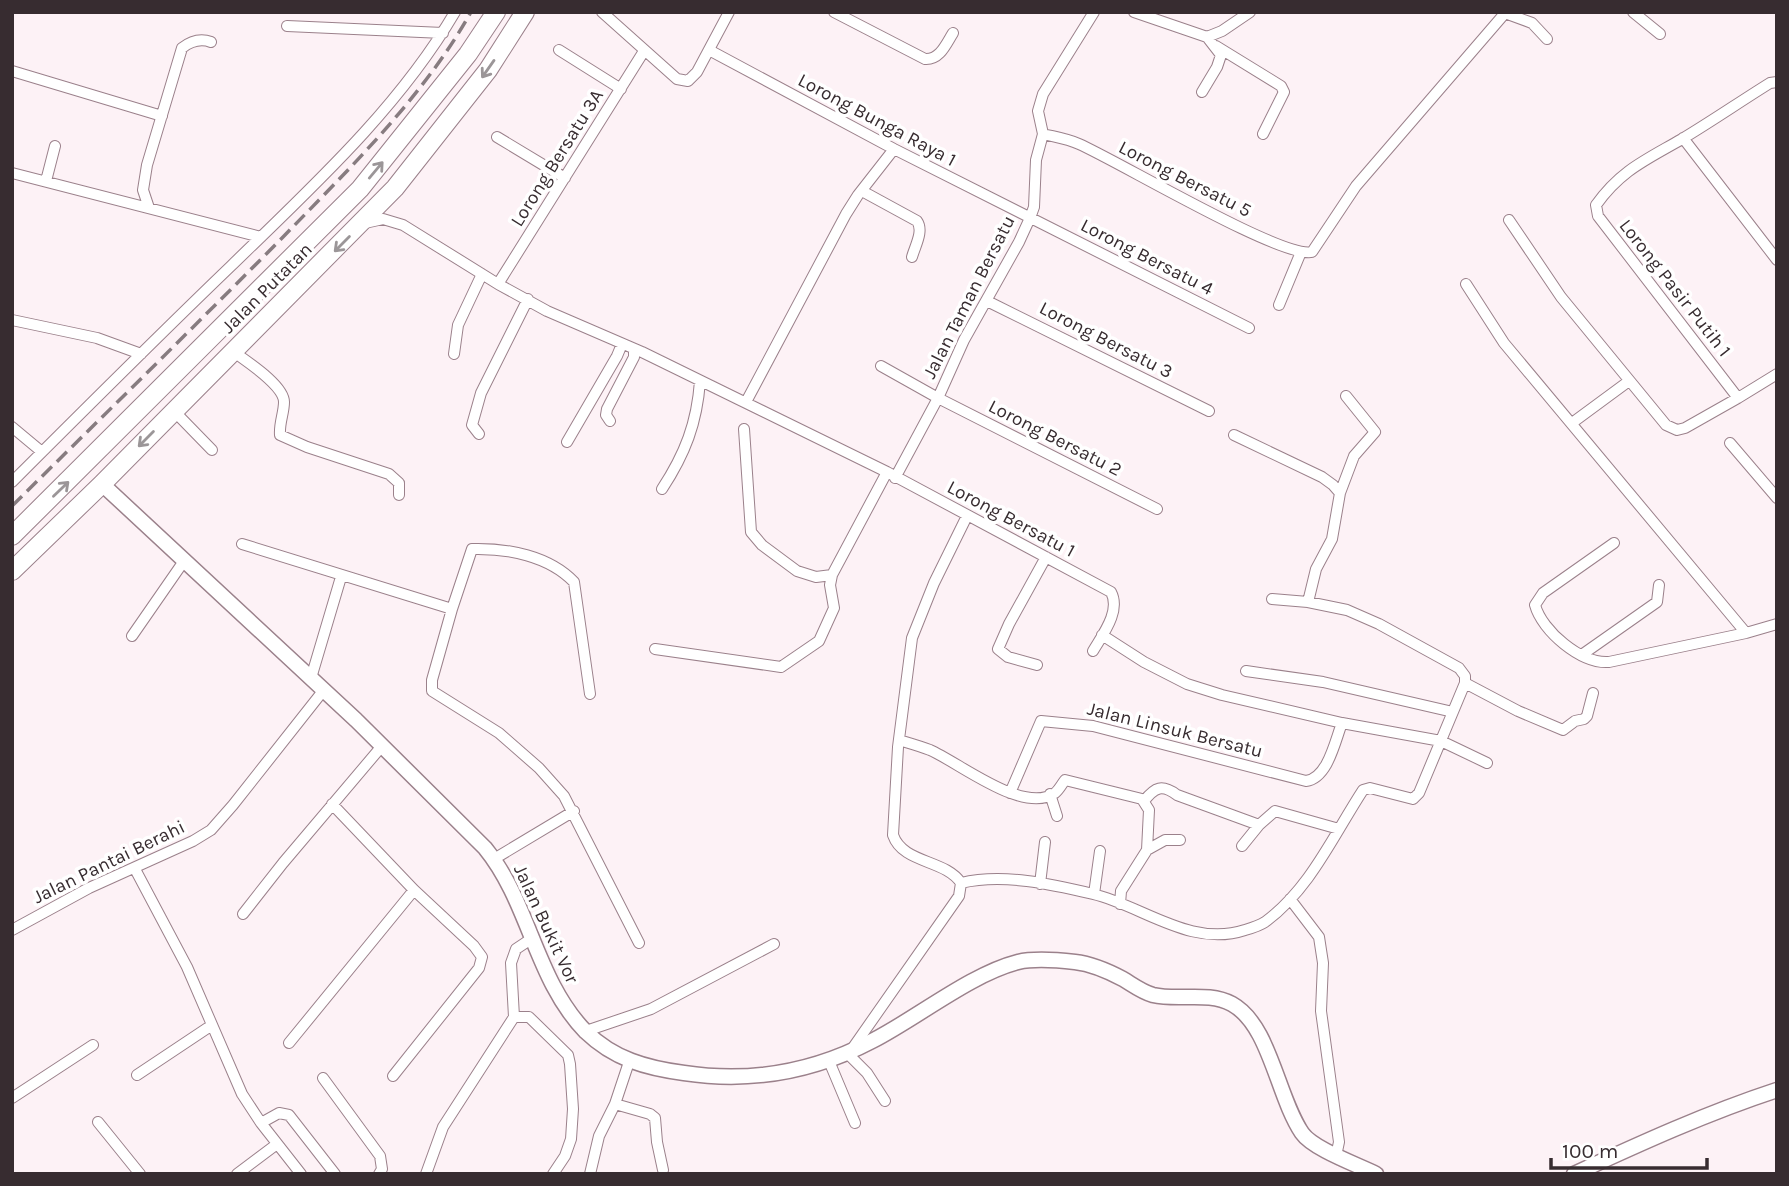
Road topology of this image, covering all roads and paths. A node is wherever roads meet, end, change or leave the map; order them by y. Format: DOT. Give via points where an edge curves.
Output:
graph roads {
  1 [pos="455,12"];
  2 [pos="496,12"];
  3 [pos="525,12"];
  4 [pos="602,12"];
  5 [pos="729,12"];
  6 [pos="834,12"];
  7 [pos="1094,12"];
  8 [pos="1134,12"];
  9 [pos="1250,12"];
  10 [pos="1506,12"];
  11 [pos="1633,12"];
  12 [pos="287,26"];
  13 [pos="443,33"];
  14 [pos="953,33"];
  15 [pos="1660,34"];
  16 [pos="1207,37"];
  17 [pos="1547,39"];
  18 [pos="211,42"];
  19 [pos="1216,45"];
  20 [pos="559,50"];
  21 [pos="709,50"];
  22 [pos="644,51"];
  23 [pos="12,71"];
  24 [pos="1777,82"];
  25 [pos="621,89"];
  26 [pos="1202,92"];
  27 [pos="162,116"];
  28 [pos="416,122"];
  29 [pos="1043,134"];
  30 [pos="1262,134"];
  31 [pos="497,137"];
  32 [pos="437,138"];
  33 [pos="1683,138"];
  34 [pos="55,146"];
  35 [pos="894,149"];
  36 [pos="12,173"];
  37 [pos="565,178"];
  38 [pos="46,181"];
  39 [pos="396,188"];
  40 [pos="862,191"];
  41 [pos="149,208"];
  42 [pos="1030,218"];
  43 [pos="1509,220"];
  44 [pos="362,224"];
  45 [pos="402,225"];
  46 [pos="261,237"];
  47 [pos="1306,252"];
  48 [pos="912,257"];
  49 [pos="1777,260"];
  50 [pos="482,274"];
  51 [pos="498,284"];
  52 [pos="1466,284"];
  53 [pos="528,299"];
  54 [pos="987,301"];
  55 [pos="1279,305"];
  56 [pos="12,320"];
  57 [pos="1249,328"];
  58 [pos="622,344"];
  59 [pos="634,349"];
  60 [pos="234,352"];
  61 [pos="141,354"];
  62 [pos="454,354"];
  63 [pos="881,366"];
  64 [pos="1777,374"];
  65 [pos="700,381"];
  66 [pos="1629,381"];
  67 [pos="1346,396"];
  68 [pos="938,398"];
  69 [pos="1738,398"];
  70 [pos="746,402"];
  71 [pos="174,411"];
  72 [pos="1209,411"];
  73 [pos="610,421"];
  74 [pos="1572,423"];
  75 [pos="12,427"];
  76 [pos="744,429"];
  77 [pos="479,433"];
  78 [pos="1234,435"];
  79 [pos="567,442"];
  80 [pos="1730,443"];
  81 [pos="212,450"];
  82 [pos="42,452"];
  83 [pos="91,459"];
  84 [pos="891,475"];
  85 [pos="106,480"];
  86 [pos="12,482"];
  87 [pos="662,489"];
  88 [pos="1339,493"];
  89 [pos="399,495"];
  90 [pos="1777,498"];
  91 [pos="1157,509"];
  92 [pos="967,516"];
  93 [pos="12,536"];
  94 [pos="1614,543"];
  95 [pos="242,544"];
  96 [pos="1046,557"];
  97 [pos="184,561"];
  98 [pos="12,571"];
  99 [pos="832,575"];
  100 [pos="341,577"];
  101 [pos="1660,585"];
  102 [pos="1272,599"];
  103 [pos="1308,602"];
  104 [pos="452,609"];
  105 [pos="1777,624"];
  106 [pos="1746,633"];
  107 [pos="1102,635"];
  108 [pos="132,636"];
  109 [pos="655,649"];
  110 [pos="1093,651"];
  111 [pos="1583,654"];
  112 [pos="1037,665"];
  113 [pos="1246,671"];
  114 [pos="311,678"];
  115 [pos="1465,683"];
  116 [pos="323,691"];
  117 [pos="1593,693"];
  118 [pos="590,694"];
  119 [pos="1453,712"];
  120 [pos="1342,723"];
  121 [pos="899,740"];
  122 [pos="1441,741"];
  123 [pos="382,746"];
  124 [pos="1487,763"];
  125 [pos="1010,793"];
  126 [pos="1050,794"];
  127 [pos="1144,801"];
  128 [pos="332,804"];
  129 [pos="573,811"];
  130 [pos="1057,816"];
  131 [pos="1259,825"];
  132 [pos="1339,829"];
  133 [pos="1180,841"];
  134 [pos="1045,842"];
  135 [pos="1242,846"];
  136 [pos="1147,850"];
  137 [pos="1100,851"];
  138 [pos="494,859"];
  139 [pos="135,869"];
  140 [pos="961,883"];
  141 [pos="1040,884"];
  142 [pos="414,890"];
  143 [pos="1094,894"];
  144 [pos="1290,899"];
  145 [pos="1120,904"];
  146 [pos="243,914"];
  147 [pos="12,930"];
  148 [pos="531,939"];
  149 [pos="639,943"];
  150 [pos="774,944"];
  151 [pos="514,1017"];
  152 [pos="212,1025"];
  153 [pos="586,1031"];
  154 [pos="289,1044"];
  155 [pos="93,1045"];
  156 [pos="849,1053"];
  157 [pos="829,1060"];
  158 [pos="629,1062"];
  159 [pos="137,1075"];
  160 [pos="393,1076"];
  161 [pos="323,1078"];
  162 [pos="1777,1090"];
  163 [pos="12,1098"];
  164 [pos="884,1101"];
  165 [pos="615,1104"];
  166 [pos="98,1122"];
  167 [pos="261,1123"];
  168 [pos="855,1123"];
  169 [pos="277,1144"];
  170 [pos="1336,1156"];
  171 [pos="663,1170"];
  172 [pos="140,1174"];
  173 [pos="237,1174"];
  174 [pos="301,1174"];
  175 [pos="335,1174"];
  176 [pos="379,1174"];
  177 [pos="426,1174"];
  178 [pos="552,1174"];
  179 [pos="590,1174"];
  180 [pos="1376,1174"];
  181 [pos="1574,1174"];
  1 -- 13 [label="street"];
  2 -- 28 [label="highway, Jalan Putatan"];
  3 -- 32 [label="highway, Jalan Putatan, one-way"];
  4 -- 22 [label="street"];
  5 -- 21 [label="street"];
  6 -- 14 [label="street" via="925,60 940,54"];
  7 -- 29 [label="street, Jalan Taman Bersatu" via="1043,94 1038,111"];
  8 -- 16 [label="street"];
  9 -- 16 [label="street"];
  10 -- 17 [label="street" via="1532,23"];
  10 -- 47 [label="street" via="1356,186"];
  11 -- 15 [label="street"];
  12 -- 13 [label="street"];
  13 -- 46 [label="street" via="339,159"];
  16 -- 19 [label="street"];
  18 -- 27 [label="street" via="203,40 182,48"];
  19 -- 26 [label="street" via="1221,55"];
  19 -- 30 [label="street" via="1281,86 1284,92"];
  20 -- 25 [label="street"];
  21 -- 22 [label="street" via="688,81 677,79"];
  21 -- 35 [label="street, Lorong Bunga Raya 1"];
  22 -- 25 [label="street, Lorong Bersatu 3A"];
  23 -- 27 [label="street"];
  24 -- 33 [label="street, Lorong Pasir Putih 1"];
  25 -- 37 [label="street, Lorong Bersatu 3A"];
  27 -- 41 [label="street" via="143,190"];
  28 -- 32 [label="highway"];
  83 -- 28 [label="highway, Jalan Putatan, one-way" via="342,208"];
  29 -- 42 [label="street, Jalan Taman Bersatu"];
  29 -- 47 [label="street, Lorong Bersatu 5" via="1078,143 1232,223 1286,248"];
  31 -- 37 [label="street"];
  32 -- 39 [label="highway, Jalan Putatan"];
  33 -- 49 [label="street"];
  33 -- 69 [label="street, Lorong Pasir Putih 1" via="1631,167 1606,190 1596,210"];
  34 -- 38 [label="street"];
  35 -- 40 [label="street"];
  35 -- 42 [label="street, Lorong Bunga Raya 1"];
  36 -- 38 [label="street"];
  37 -- 51 [label="street, Lorong Bersatu 3A"];
  38 -- 41 [label="street"];
  39 -- 44 [label="highway, Jalan Putatan"];
  39 -- 45 [label="street" via="390,207"];
  40 -- 48 [label="street" via="917,221 920,232"];
  40 -- 70 [label="street" via="820,260"];
  41 -- 46 [label="street"];
  42 -- 54 [label="street, Jalan Taman Bersatu"];
  42 -- 57 [label="street, Lorong Bersatu 4"];
  43 -- 66 [label="street" via="1561,297"];
  44 -- 45 [label="street" via="383,219"];
  44 -- 60 [label="highway, Jalan Putatan, one-way"];
  45 -- 50 [label="street, Lorong Bersatu 1"];
  46 -- 61 [label="street"];
  47 -- 55 [label="street"];
  50 -- 51 [label="street, Lorong Bersatu 1"];
  50 -- 62 [label="street" via="457,325"];
  51 -- 53 [label="street, Lorong Bersatu 1"];
  52 -- 74 [label="street" via="1504,343"];
  53 -- 58 [label="street, Lorong Bersatu 1"];
  53 -- 77 [label="street" via="481,393 472,425"];
  54 -- 68 [label="street, Jalan Taman Bersatu"];
  54 -- 72 [label="street, Lorong Bersatu 3"];
  56 -- 61 [label="street" via="97,338"];
  58 -- 59 [label="street, Lorong Bersatu 1"];
  58 -- 79 [label="street"];
  59 -- 65 [label="street, Lorong Bersatu 1"];
  59 -- 73 [label="street" via="607,409"];
  60 -- 71 [label="highway, Jalan Putatan"];
  60 -- 89 [label="street" via="283,395 280,435 389,474 399,483"];
  61 -- 82 [label="street"];
  63 -- 68 [label="street, Lorong Bersatu 2"];
  64 -- 69 [label="street"];
  65 -- 70 [label="street, Lorong Bersatu 1"];
  65 -- 87 [label="street" via="696,415 681,459"];
  66 -- 69 [label="street" via="1666,425 1677,430"];
  66 -- 74 [label="street"];
  67 -- 88 [label="street" via="1375,432 1354,456"];
  68 -- 84 [label="street, Jalan Taman Bersatu"];
  68 -- 91 [label="street, Lorong Bersatu 2"];
  70 -- 84 [label="street, Lorong Bersatu 1"];
  71 -- 81 [label="street"];
  71 -- 85 [label="highway, Jalan Putatan, one-way"];
  74 -- 106 [label="street"];
  75 -- 82 [label="street"];
  76 -- 99 [label="street" via="751,532 797,571 816,577"];
  78 -- 88 [label="street" via="1322,477"];
  80 -- 90 [label="street"];
  82 -- 86 [label="street"];
  83 -- 85 [label="highway"];
  93 -- 83 [label="highway, Jalan Putatan, one-way"];
  84 -- 92 [label="street, Lorong Bersatu 1"];
  84 -- 99 [label="street, Jalan Taman Bersatu"];
  85 -- 97 [label="street, Jalan Bukit Vor"];
  85 -- 98 [label="highway, Jalan Putatan"];
  88 -- 103 [label="street" via="1332,539 1316,569"];
  92 -- 96 [label="street, Lorong Bersatu 1"];
  92 -- 121 [label="street" via="912,638"];
  94 -- 111 [label="street" via="1543,593 1535,605 1548,630"];
  95 -- 100 [label="street"];
  96 -- 107 [label="street, Lorong Bersatu 1" via="1111,592 1113,612"];
  96 -- 112 [label="street" via="998,649"];
  97 -- 108 [label="street"];
  97 -- 114 [label="street, Jalan Bukit Vor"];
  99 -- 109 [label="street" via="834,608 819,641 781,667"];
  100 -- 104 [label="street"];
  100 -- 114 [label="street"];
  101 -- 111 [label="street" via="1657,602"];
  102 -- 103 [label="street"];
  103 -- 115 [label="street" via="1347,610 1379,624 1459,668"];
  104 -- 118 [label="street" via="472,548 548,561 574,582"];
  104 -- 129 [label="street" via="432,691 489,726 527,757 565,796"];
  105 -- 106 [label="street"];
  106 -- 111 [label="street" via="1609,662"];
  107 -- 110 [label="street"];
  107 -- 120 [label="street" via="1187,684"];
  113 -- 119 [label="street" via="1323,682"];
  114 -- 116 [label="street, Jalan Bukit Vor"];
  115 -- 117 [label="street" via="1563,730 1587,716"];
  115 -- 119 [label="street"];
  116 -- 123 [label="street, Jalan Bukit Vor"];
  116 -- 139 [label="street, Jalan Pantai Berahi" via="211,830"];
  119 -- 122 [label="street"];
  120 -- 122 [label="street"];
  120 -- 125 [label="street, Jalan Linsuk Bersatu" via="1324,768 1306,781 1093,726 1041,721"];
  121 -- 125 [label="street" via="930,750"];
  121 -- 140 [label="street" via="897,845 956,875"];
  122 -- 124 [label="street"];
  122 -- 132 [label="street" via="1413,799 1363,790"];
  123 -- 128 [label="street"];
  123 -- 138 [label="street, Jalan Bukit Vor"];
  125 -- 126 [label="street" via="1042,798"];
  126 -- 127 [label="street" via="1065,780"];
  126 -- 130 [label="street"];
  127 -- 131 [label="street" via="1159,787 1169,789"];
  127 -- 136 [label="street" via="1149,810"];
  128 -- 142 [label="street"];
  128 -- 146 [label="street"];
  129 -- 138 [label="street"];
  129 -- 149 [label="street"];
  131 -- 132 [label="street" via="1275,811"];
  131 -- 135 [label="street"];
  132 -- 144 [label="street"];
  133 -- 136 [label="street" via="1165,840"];
  134 -- 141 [label="street"];
  136 -- 145 [label="street" via="1121,891"];
  137 -- 143 [label="street"];
  138 -- 148 [label="street, Jalan Bukit Vor"];
  139 -- 147 [label="street, Jalan Pantai Berahi"];
  139 -- 152 [label="street" via="183,958"];
  140 -- 141 [label="street" via="1004,877"];
  140 -- 156 [label="street" via="959,896"];
  141 -- 143 [label="street"];
  142 -- 154 [label="street"];
  142 -- 160 [label="street" via="480,951 481,963"];
  143 -- 145 [label="street"];
  144 -- 145 [label="street" via="1262,925 1209,935"];
  144 -- 170 [label="street" via="1319,937 1321,1010 1339,1142"];
  148 -- 151 [label="street" via="516,949 511,963"];
  148 -- 153 [label="street, Jalan Bukit Vor" via="555,992"];
  150 -- 153 [label="street" via="651,1009"];
  151 -- 177 [label="street" via="443,1127"];
  151 -- 178 [label="street" via="534,1021 568,1055 571,1139"];
  152 -- 159 [label="street"];
  152 -- 167 [label="street" via="236,1083"];
  153 -- 158 [label="street, Jalan Bukit Vor"];
  155 -- 163 [label="street"];
  156 -- 157 [label="street, Jalan Bukit Vor"];
  156 -- 164 [label="street"];
  156 -- 170 [label="street, Jalan Bukit Vor" via="996,969 1021,961 1077,962 1109,972 1151,994 1222,1000 1241,1010 1261,1035 1303,1135"];
  157 -- 158 [label="street, Jalan Bukit Vor" via="790,1071 736,1077 688,1074"];
  157 -- 168 [label="street"];
  158 -- 165 [label="street"];
  161 -- 176 [label="street" via="380,1156"];
  162 -- 181 [label="street" via="1724,1107"];
  165 -- 171 [label="street" via="655,1118"];
  165 -- 179 [label="street" via="599,1136"];
  166 -- 172 [label="street"];
  167 -- 169 [label="street"];
  167 -- 175 [label="street" via="279,1113 289,1115"];
  169 -- 173 [label="street"];
  169 -- 174 [label="street"];
  170 -- 180 [label="street, Jalan Bukit Vor"];
}
